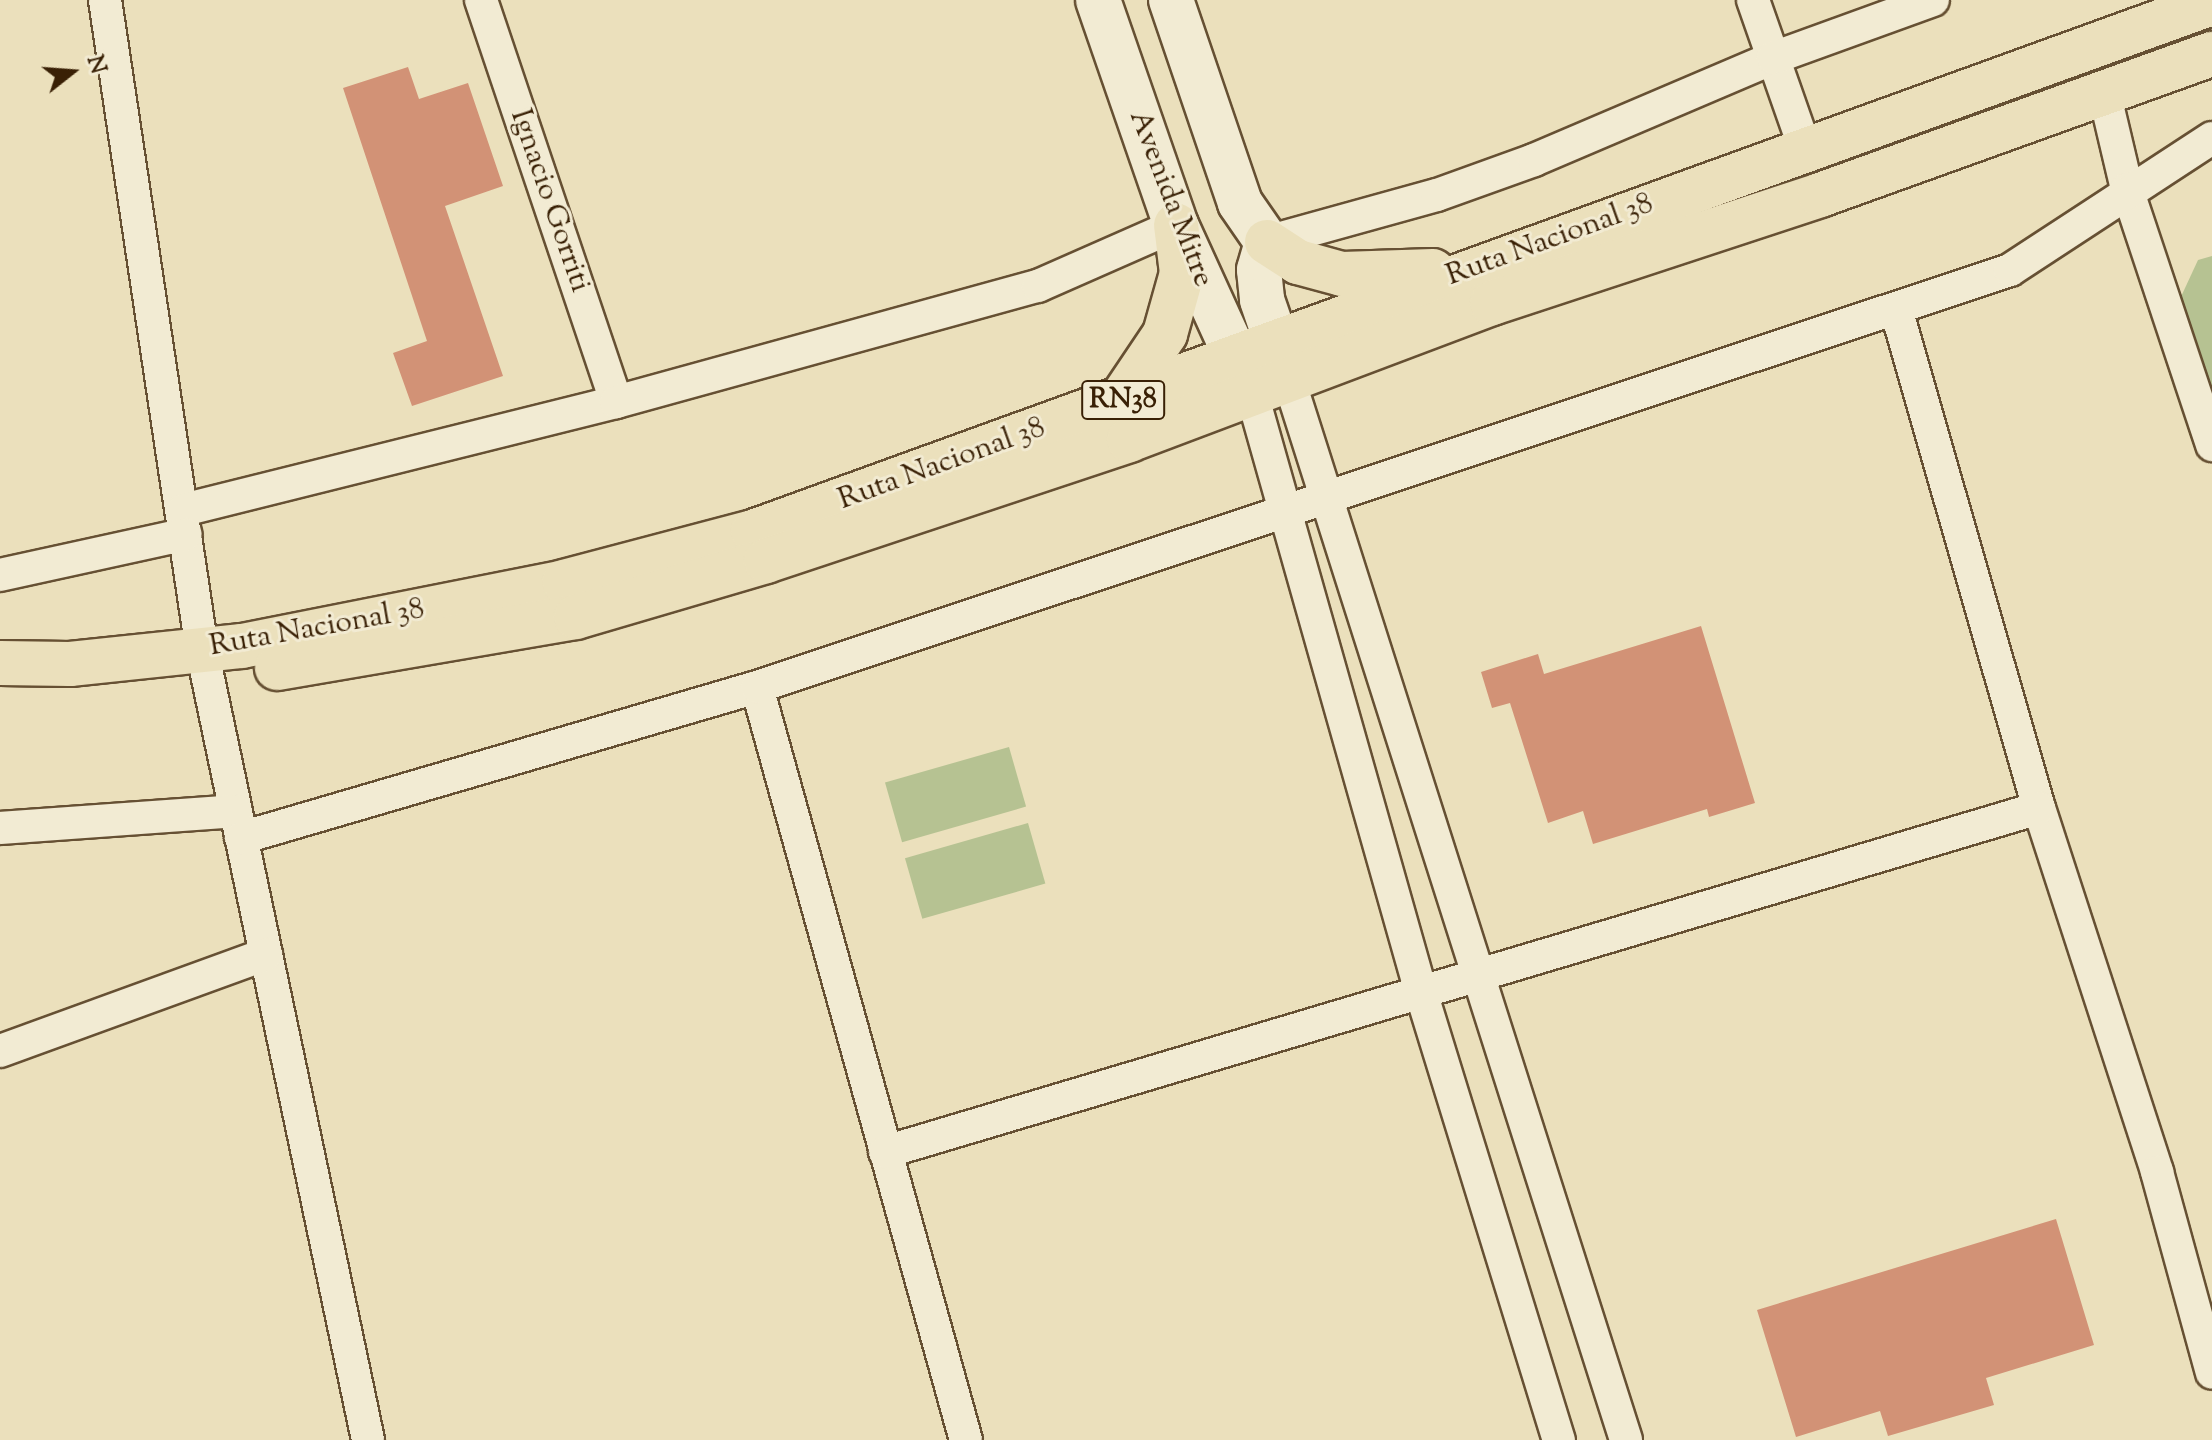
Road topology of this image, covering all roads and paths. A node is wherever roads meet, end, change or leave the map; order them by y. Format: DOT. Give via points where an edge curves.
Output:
graph roads {
  1 [pos="105,0"];
  2 [pos="481,0"];
  3 [pos="1098,0"];
  4 [pos="1171,0"];
  5 [pos="1753,0"];
  6 [pos="1933,0"];
  7 [pos="2212,3"];
  8 [pos="2212,54"];
  9 [pos="1773,58"];
  10 [pos="2105,96"];
  11 [pos="2212,138"];
  12 [pos="1804,146"];
  13 [pos="2127,189"];
  14 [pos="1176,225"];
  15 [pos="1267,242"];
  16 [pos="1475,269"];
  17 [pos="1896,309"];
  18 [pos="1264,368"];
  19 [pos="1120,401"];
  20 [pos="616,402"];
  21 [pos="2212,445"];
  22 [pos="1323,500"];
  23 [pos="1285,512"];
  24 [pos="185,522"];
  25 [pos="0,575"];
  26 [pos="0,663"];
  27 [pos="205,665"];
  28 [pos="757,687"];
  29 [pos="0,690"];
  30 [pos="2039,808"];
  31 [pos="238,825"];
  32 [pos="0,828"];
  33 [pos="266,954"];
  34 [pos="1476,976"];
  35 [pos="1421,992"];
  36 [pos="0,1051"];
  37 [pos="885,1152"];
  38 [pos="2212,1373"];
  39 [pos="368,1440"];
  40 [pos="966,1440"];
  41 [pos="1559,1440"];
  42 [pos="1626,1440"];
  1 -- 24 [label="street"];
  2 -- 20 [label="street, Ignacio Gorriti"];
  3 -- 14 [label="main road, Avenida Mitre"];
  4 -- 15 [label="main road" via="1240,203"];
  5 -- 9 [label="street"];
  6 -- 9 [label="street"];
  7 -- 12 [label="main road, Ruta Nacional 38 / RN38"];
  8 -- 10 [label="main road, Ruta Nacional 38 / RN38"];
  9 -- 12 [label="street"];
  9 -- 15 [label="street" via="1534,160 1437,195"];
  10 -- 13 [label="street"];
  10 -- 18 [label="main road, Ruta Nacional 38 / RN38" via="1492,303"];
  11 -- 13 [label="street"];
  12 -- 16 [label="main road, Ruta Nacional 38 / RN38"];
  13 -- 17 [label="street" via="2010,270"];
  13 -- 21 [label="street"];
  14 -- 18 [label="main road, Avenida Mitre"];
  14 -- 19 [label="main road" via="1182,273 1165,334"];
  14 -- 20 [label="street" via="1038,286"];
  15 -- 16 [label="main road" via="1298,262 1342,274"];
  15 -- 18 [label="main road, Avenida Mitre" via="1259,270"];
  16 -- 18 [label="main road, Ruta Nacional 38 / RN38"];
  17 -- 22 [label="street"];
  17 -- 30 [label="street"];
  18 -- 19 [label="main road, Ruta Nacional 38 / RN38"];
  18 -- 22 [label="street"];
  18 -- 23 [label="street"];
  18 -- 27 [label="main road, Ruta Nacional 38 / RN38" via="781,556 576,617"];
  19 -- 27 [label="main road, Ruta Nacional 38 / RN38" via="753,532 564,582"];
  20 -- 24 [label="street"];
  22 -- 23 [label="street"];
  22 -- 34 [label="street"];
  23 -- 28 [label="street"];
  23 -- 35 [label="street"];
  24 -- 25 [label="street"];
  24 -- 27 [label="street"];
  26 -- 27 [label="main road, Ruta Nacional 38 / RN38"];
  27 -- 29 [label="main road, Ruta Nacional 38 / RN38"];
  27 -- 31 [label="street"];
  28 -- 31 [label="street"];
  28 -- 37 [label="street"];
  30 -- 34 [label="street"];
  30 -- 38 [label="street" via="2157,1172"];
  31 -- 32 [label="street"];
  31 -- 33 [label="street"];
  33 -- 36 [label="street"];
  33 -- 39 [label="street"];
  34 -- 35 [label="street"];
  34 -- 42 [label="street"];
  35 -- 37 [label="street"];
  35 -- 41 [label="street"];
  37 -- 40 [label="street"];
}
